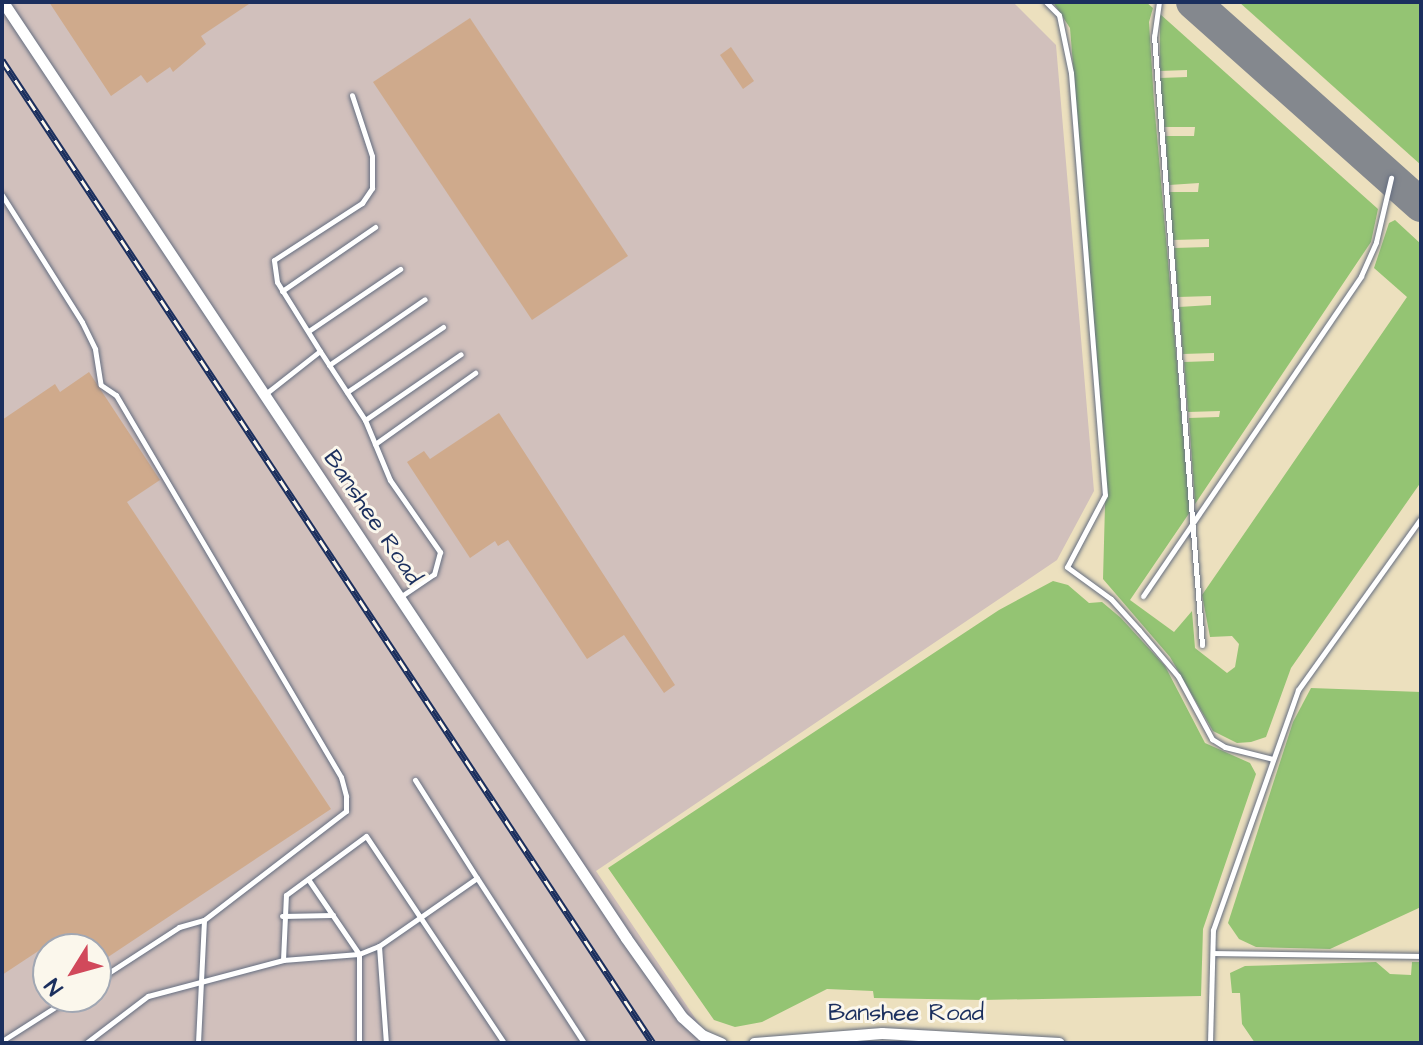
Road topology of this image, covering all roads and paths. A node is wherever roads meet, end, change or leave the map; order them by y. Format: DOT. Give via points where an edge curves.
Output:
graph roads {
  1 [pos="3,2"];
  2 [pos="1046,2"];
  3 [pos="1159,2"];
  4 [pos="352,95"];
  5 [pos="1391,178"];
  6 [pos="2,195"];
  7 [pos="375,227"];
  8 [pos="400,269"];
  9 [pos="282,291"];
  10 [pos="425,299"];
  11 [pos="443,327"];
  12 [pos="310,330"];
  13 [pos="320,351"];
  14 [pos="461,354"];
  15 [pos="329,365"];
  16 [pos="475,373"];
  17 [pos="347,392"];
  18 [pos="264,395"];
  19 [pos="365,420"];
  20 [pos="375,444"];
  21 [pos="1421,518"];
  22 [pos="1192,523"];
  23 [pos="1143,596"];
  24 [pos="399,598"];
  25 [pos="1202,645"];
  26 [pos="1273,759"];
  27 [pos="415,780"];
  28 [pos="477,878"];
  29 [pos="308,879"];
  30 [pos="334,915"];
  31 [pos="282,916"];
  32 [pos="420,917"];
  33 [pos="204,920"];
  34 [pos="379,946"];
  35 [pos="1213,953"];
  36 [pos="359,954"];
  37 [pos="1421,956"];
  38 [pos="283,960"];
  39 [pos="112,971"];
  40 [pos="199,985"];
  41 [pos="46,1013"];
  42 [pos="2,1041"];
  43 [pos="86,1043"];
  44 [pos="198,1043"];
  45 [pos="359,1043"];
  46 [pos="386,1043"];
  47 [pos="504,1043"];
  48 [pos="584,1043"];
  49 [pos="721,1043"];
  50 [pos="754,1043"];
  51 [pos="1059,1043"];
  52 [pos="1210,1043"];
  1 -- 18 [label="street, Banshee Road"];
  2 -- 26 [label="lane" via="1059,15 1071,73 1105,495 1067,567 1111,599 1178,676 1212,739"];
  3 -- 22 [label="lane" via="1154,36"];
  4 -- 9 [label="lane" via="372,156 372,188 362,203 278,254 274,268"];
  5 -- 22 [label="lane" via="1376,242 1361,276"];
  6 -- 33 [label="lane" via="82,322 95,349 101,385 116,395 341,777 346,811"];
  7 -- 9 [label="lane"];
  8 -- 12 [label="lane"];
  9 -- 12 [label="lane"];
  10 -- 15 [label="lane"];
  11 -- 17 [label="lane"];
  12 -- 13 [label="lane"];
  13 -- 15 [label="lane"];
  13 -- 18 [label="lane"];
  14 -- 19 [label="lane"];
  15 -- 17 [label="lane"];
  16 -- 20 [label="lane"];
  17 -- 19 [label="lane"];
  18 -- 24 [label="street, Banshee Road"];
  19 -- 20 [label="lane"];
  20 -- 24 [label="lane" via="390,480 440,552 434,574"];
  21 -- 26 [label="lane" via="1298,690"];
  22 -- 23 [label="lane"];
  22 -- 25 [label="lane"];
  24 -- 49 [label="street, Banshee Road" via="670,1000 692,1027"];
  26 -- 35 [label="lane" via="1213,930"];
  27 -- 28 [label="lane"];
  28 -- 32 [label="lane"];
  28 -- 48 [label="lane"];
  29 -- 30 [label="lane"];
  29 -- 31 [label="lane" via="286,895"];
  29 -- 32 [label="lane" via="366,836"];
  30 -- 31 [label="lane"];
  30 -- 36 [label="lane"];
  31 -- 38 [label="lane"];
  32 -- 34 [label="lane"];
  32 -- 47 [label="lane"];
  33 -- 39 [label="lane" via="179,927"];
  33 -- 40 [label="lane"];
  34 -- 36 [label="lane"];
  34 -- 46 [label="lane"];
  35 -- 37 [label="lane"];
  35 -- 52 [label="lane"];
  36 -- 38 [label="lane"];
  36 -- 45 [label="lane"];
  38 -- 40 [label="lane"];
  40 -- 43 [label="lane" via="148,996"];
  40 -- 44 [label="lane"];
  41 -- 42 [label="lane"];
  50 -- 51 [label="street, Banshee Road" via="882,1033"];
}
